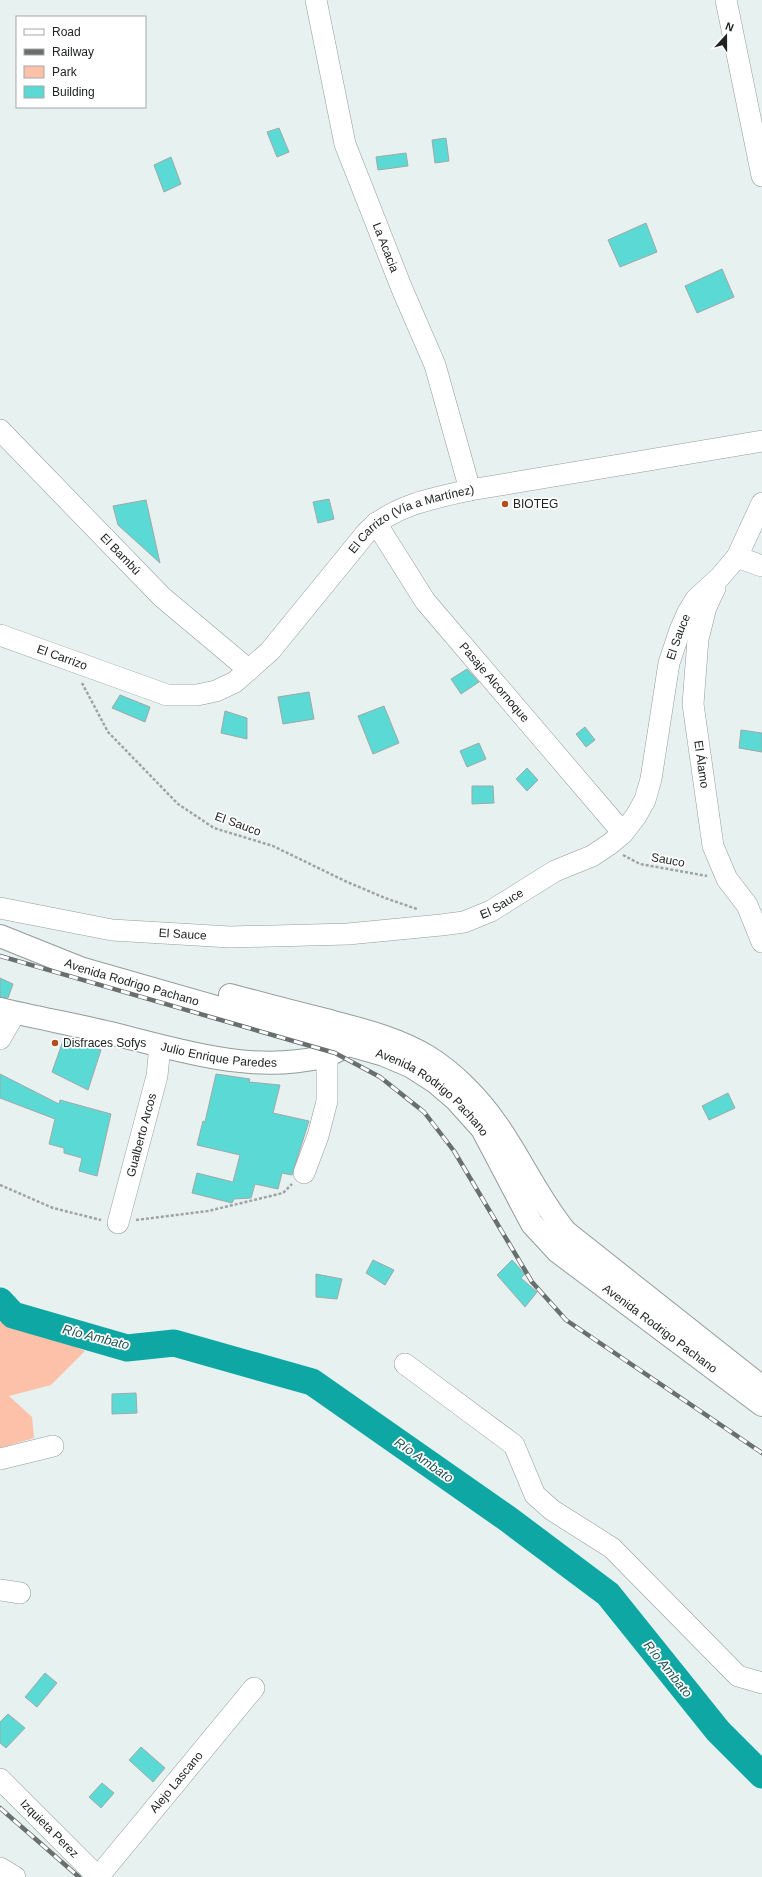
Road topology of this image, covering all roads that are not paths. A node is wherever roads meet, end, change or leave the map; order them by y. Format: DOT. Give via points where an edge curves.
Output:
graph roads {
  1 [pos="316,0"];
  2 [pos="726,0"];
  3 [pos="762,176"];
  4 [pos="0,430"];
  5 [pos="762,442"];
  6 [pos="470,490"];
  7 [pos="762,503"];
  8 [pos="376,523"];
  9 [pos="737,557"];
  10 [pos="762,566"];
  11 [pos="720,577"];
  12 [pos="0,635"];
  13 [pos="249,670"];
  14 [pos="123,680"];
  15 [pos="617,838"];
  16 [pos="0,908"];
  17 [pos="754,908"];
  18 [pos="0,923"];
  19 [pos="0,936"];
  20 [pos="762,942"];
  21 [pos="7,1011"];
  22 [pos="350,1036"];
  23 [pos="0,1039"];
  24 [pos="160,1046"];
  25 [pos="327,1055"];
  26 [pos="304,1173"];
  27 [pos="118,1223"];
  28 [pos="405,1364"];
  29 [pos="762,1387"];
  30 [pos="762,1405"];
  31 [pos="53,1446"];
  32 [pos="0,1459"];
  33 [pos="762,1683"];
  34 [pos="254,1688"];
  35 [pos="0,1779"];
  36 [pos="0,1868"];
  37 [pos="15,1877"];
  38 [pos="98,1877"];
  1 -- 6 [label="street, La Acacia" via="345,144 435,365"];
  2 -- 3 [label="street"];
  4 -- 13 [label="street, El Bambú" via="162,597"];
  5 -- 6 [label="street, El Carrizo (Vía a Martínez)"];
  6 -- 8 [label="street, El Carrizo (Vía a Martínez)" via="428,500"];
  7 -- 9 [label="street, El Sauce"];
  8 -- 13 [label="street, El Carrizo (Vía a Martínez)" via="270,651"];
  8 -- 15 [label="street, Pasaje Alcornoque" via="425,601"];
  9 -- 10 [label="street"];
  9 -- 11 [label="street, El Sauce"];
  11 -- 15 [label="street, El Sauce" via="696,599 680,630 669,664 651,779 642,805"];
  11 -- 17 [label="street, El Álamo" via="706,607 698,639 694,704 713,846 727,879"];
  12 -- 14 [label="street, El Carrizo"];
  13 -- 14 [label="street, El Carrizo (Vía a Martínez)" via="235,682 216,691 197,695 167,695"];
  15 -- 16 [label="street, El Sauce" via="592,856 555,871 491,911 464,922 433,926 348,934 230,937 112,930"];
  17 -- 20 [label="street, El Álamo"];
  18 -- 22 [label="main road, Avenida Rodrigo Pachano" via="102,960"];
  19 -- 22 [label="main road, Avenida Rodrigo Pachano" via="80,968"];
  21 -- 23 [label="street"];
  21 -- 24 [label="main road, Julio Enrique Paredes"];
  22 -- 25 [label="main road, Julio Enrique Paredes"];
  22 -- 29 [label="main road, Avenida Rodrigo Pachano" via="402,1043 427,1056 459,1081 496,1123 546,1207 566,1232"];
  22 -- 30 [label="main road, Avenida Rodrigo Pachano" via="410,1066 456,1100 482,1128 532,1224 558,1252"];
  24 -- 25 [label="main road, Julio Enrique Paredes" via="204,1057 258,1063"];
  24 -- 27 [label="street, Gualberto Arcos" via="157,1076"];
  25 -- 26 [label="street" via="327,1101 318,1136"];
  28 -- 33 [label="street" via="514,1445 535,1496 552,1510 612,1548 738,1676"];
  31 -- 32 [label="street"];
  34 -- 38 [label="street, Alejo Lascano"];
  35 -- 38 [label="street, Izquieta Perez"];
  36 -- 37 [label="street"];
}
